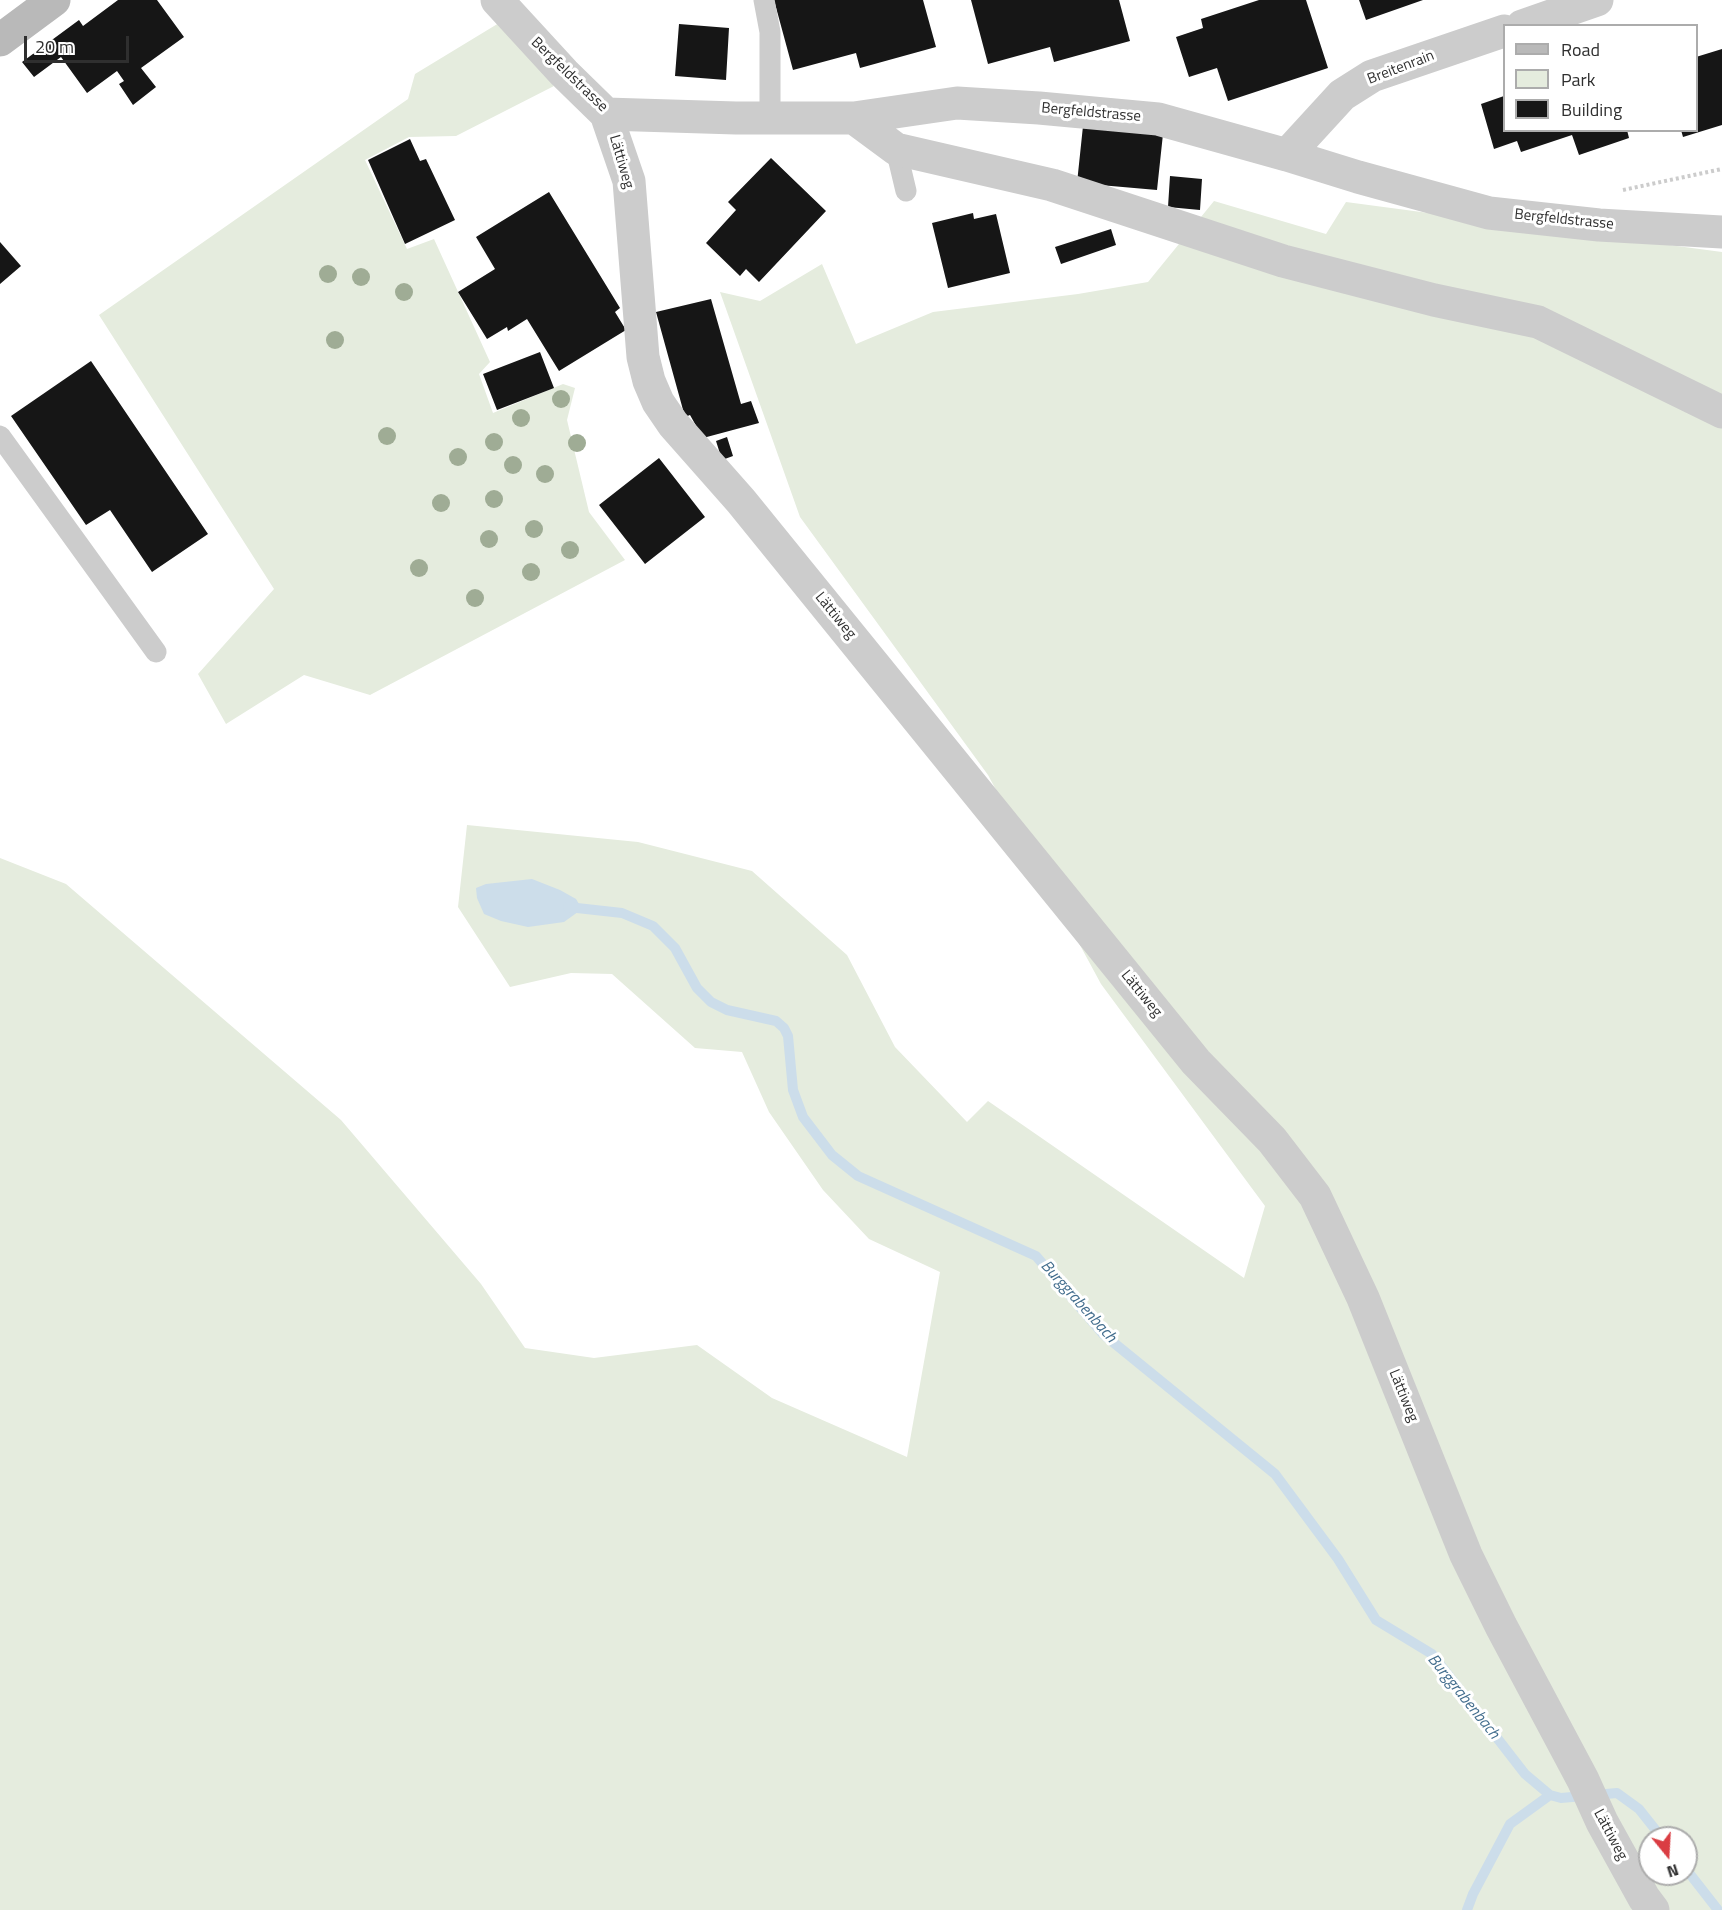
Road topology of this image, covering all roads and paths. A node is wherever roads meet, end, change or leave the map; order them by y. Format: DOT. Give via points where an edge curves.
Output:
graph roads {
  1 [pos="54,0"];
  2 [pos="497,0"];
  3 [pos="764,0"];
  4 [pos="1597,0"];
  5 [pos="1528,24"];
  6 [pos="1503,31"];
  7 [pos="0,40"];
  8 [pos="606,114"];
  9 [pos="770,118"];
  10 [pos="854,118"];
  11 [pos="896,149"];
  12 [pos="1287,155"];
  13 [pos="906,191"];
  14 [pos="1722,232"];
  15 [pos="1722,412"];
  16 [pos="0,436"];
  17 [pos="156,652"];
  18 [pos="1653,1910"];
  1 -- 7 [label="street"];
  2 -- 8 [label="street, Bergfeldstrasse"];
  3 -- 9 [label="lane" via="770,32"];
  4 -- 5 [label="street"];
  6 -- 12 [label="street, Breitenrain" via="1372,76 1342,95"];
  8 -- 9 [label="street, Bergfeldstrasse"];
  8 -- 18 [label="street, Lättiweg" via="629,181 643,357 658,402 1196,1062 1272,1140 1315,1196 1363,1298 1466,1555 1602,1822"];
  9 -- 10 [label="street, Bergfeldstrasse"];
  10 -- 11 [label="street"];
  10 -- 12 [label="street, Bergfeldstrasse" via="957,103 1040,108 1158,119"];
  11 -- 13 [label="lane"];
  11 -- 15 [label="street" via="1052,185 1283,261 1538,322"];
  12 -- 14 [label="street, Bergfeldstrasse" via="1490,213 1599,225"];
  16 -- 17 [label="lane"];
}
